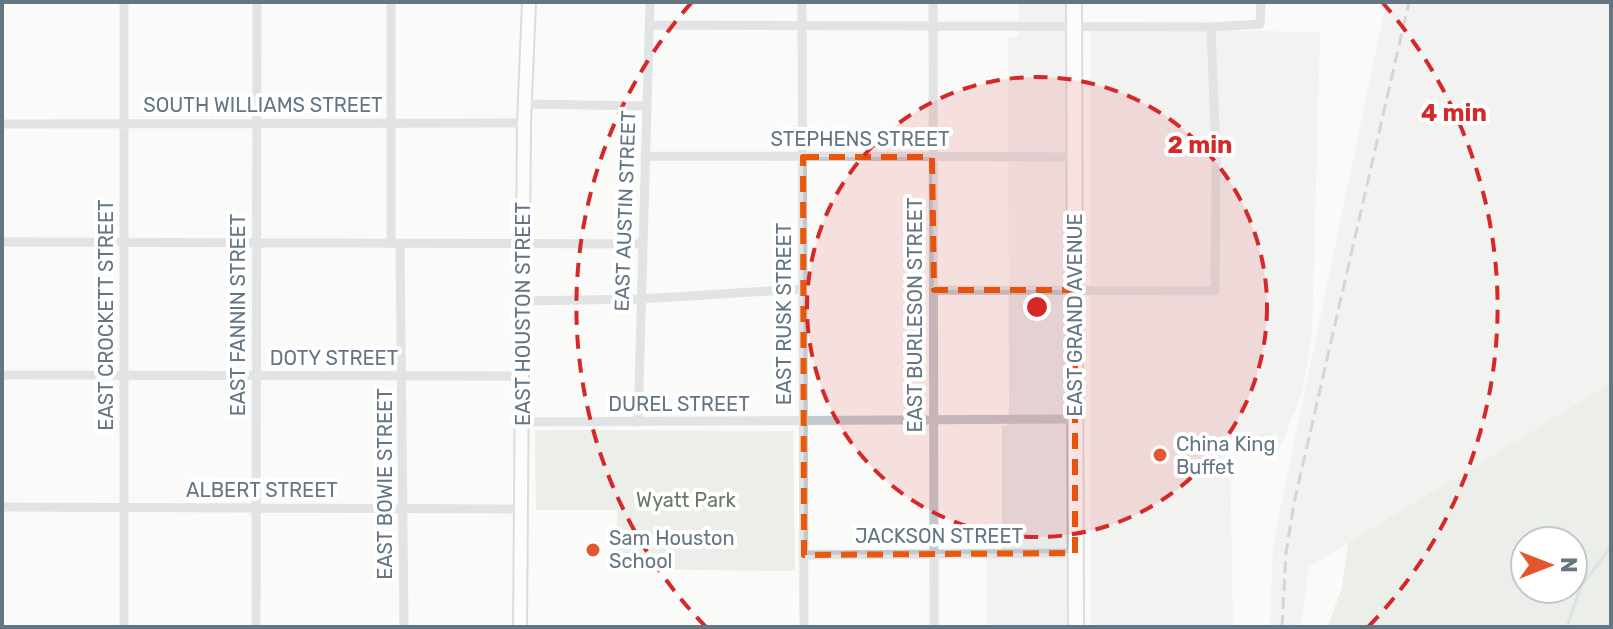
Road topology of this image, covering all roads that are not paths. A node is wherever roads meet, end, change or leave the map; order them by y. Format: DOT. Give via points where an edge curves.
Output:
graph roads {
  1 [pos="124,2"];
  2 [pos="257,2"];
  3 [pos="391,2"];
  4 [pos="529,2"];
  5 [pos="650,2"];
  6 [pos="802,2"];
  7 [pos="933,2"];
  8 [pos="1074,2"];
  9 [pos="1261,2"];
  10 [pos="803,24"];
  11 [pos="649,25"];
  12 [pos="934,25"];
  13 [pos="1074,25"];
  14 [pos="1211,27"];
  15 [pos="524,104"];
  16 [pos="646,106"];
  17 [pos="256,123"];
  18 [pos="391,123"];
  19 [pos="524,123"];
  20 [pos="2,124"];
  21 [pos="124,124"];
  22 [pos="645,156"];
  23 [pos="803,157"];
  24 [pos="932,157"];
  25 [pos="1075,157"];
  26 [pos="2,242"];
  27 [pos="125,243"];
  28 [pos="256,243"];
  29 [pos="396,244"];
  30 [pos="641,244"];
  31 [pos="523,245"];
  32 [pos="802,289"];
  33 [pos="934,290"];
  34 [pos="1075,290"];
  35 [pos="641,299"];
  36 [pos="522,301"];
  37 [pos="2,375"];
  38 [pos="125,375"];
  39 [pos="256,375"];
  40 [pos="403,376"];
  41 [pos="522,376"];
  42 [pos="1076,419"];
  43 [pos="523,422"];
  44 [pos="638,422"];
  45 [pos="934,422"];
  46 [pos="802,423"];
  47 [pos="2,507"];
  48 [pos="124,507"];
  49 [pos="256,508"];
  50 [pos="404,509"];
  51 [pos="522,509"];
  52 [pos="1075,553"];
  53 [pos="933,554"];
  54 [pos="804,555"];
  55 [pos="124,627"];
  56 [pos="256,627"];
  57 [pos="404,627"];
  58 [pos="520,627"];
  59 [pos="804,627"];
  60 [pos="934,627"];
  61 [pos="1076,627"];
  1 -- 21 [label="street, EAST CROCKETT STREET"];
  2 -- 17 [label="street, EAST FANNIN STREET"];
  3 -- 18 [label="street, EAST BOWIE STREET"];
  4 -- 15 [label="main road, EAST HOUSTON STREET"];
  5 -- 11 [label="street, EAST AUSTIN STREET"];
  6 -- 10 [label="street, EAST RUSK STREET"];
  7 -- 12 [label="street, EAST BURLESON STREET"];
  8 -- 13 [label="highway, EAST GRAND AVENUE"];
  9 -- 14 [label="street" via="1260,24"];
  10 -- 11 [label="street"];
  10 -- 12 [label="street"];
  10 -- 23 [label="street, EAST RUSK STREET"];
  11 -- 16 [label="street, EAST AUSTIN STREET"];
  12 -- 13 [label="street"];
  12 -- 24 [label="street, EAST BURLESON STREET"];
  13 -- 14 [label="street"];
  13 -- 25 [label="highway, EAST GRAND AVENUE"];
  14 -- 34 [label="street" via="1215,291"];
  15 -- 16 [label="street"];
  15 -- 19 [label="main road, EAST HOUSTON STREET"];
  16 -- 22 [label="street, EAST AUSTIN STREET"];
  17 -- 18 [label="street, SOUTH WILLIAMS STREET"];
  17 -- 21 [label="street, SOUTH WILLIAMS STREET"];
  17 -- 28 [label="street, EAST FANNIN STREET"];
  18 -- 19 [label="street, SOUTH WILLIAMS STREET"];
  18 -- 29 [label="street, EAST BOWIE STREET"];
  19 -- 31 [label="main road, EAST HOUSTON STREET"];
  20 -- 21 [label="street, SOUTH WILLIAMS STREET"];
  21 -- 27 [label="street, EAST CROCKETT STREET"];
  22 -- 23 [label="street, STEPHENS STREET"];
  22 -- 30 [label="street, EAST AUSTIN STREET"];
  23 -- 24 [label="street, STEPHENS STREET"];
  23 -- 32 [label="street, EAST RUSK STREET"];
  24 -- 25 [label="street, STEPHENS STREET"];
  24 -- 33 [label="street, EAST BURLESON STREET"];
  25 -- 34 [label="highway, EAST GRAND AVENUE"];
  26 -- 27 [label="street"];
  27 -- 28 [label="street"];
  27 -- 38 [label="street, EAST CROCKETT STREET"];
  28 -- 29 [label="street"];
  28 -- 39 [label="street, EAST FANNIN STREET"];
  29 -- 31 [label="street"];
  29 -- 40 [label="street, EAST BOWIE STREET"];
  30 -- 31 [label="street"];
  30 -- 35 [label="street, EAST AUSTIN STREET"];
  31 -- 36 [label="main road, EAST HOUSTON STREET"];
  32 -- 35 [label="street"];
  32 -- 46 [label="street, EAST RUSK STREET"];
  33 -- 34 [label="street"];
  33 -- 45 [label="street, EAST BURLESON STREET"];
  34 -- 42 [label="highway, EAST GRAND AVENUE"];
  35 -- 36 [label="street"];
  35 -- 44 [label="street, EAST AUSTIN STREET"];
  36 -- 41 [label="main road, EAST HOUSTON STREET"];
  37 -- 38 [label="street, DOTY STREET"];
  38 -- 39 [label="street, DOTY STREET"];
  38 -- 48 [label="street, EAST CROCKETT STREET"];
  39 -- 40 [label="street, DOTY STREET"];
  39 -- 49 [label="street, EAST FANNIN STREET"];
  40 -- 41 [label="street, DOTY STREET"];
  40 -- 50 [label="street, EAST BOWIE STREET"];
  41 -- 43 [label="main road, EAST HOUSTON STREET"];
  42 -- 45 [label="street, DUREL STREET"];
  42 -- 52 [label="highway, EAST GRAND AVENUE"];
  43 -- 44 [label="street, DUREL STREET"];
  43 -- 51 [label="main road, EAST HOUSTON STREET"];
  44 -- 46 [label="street, DUREL STREET"];
  45 -- 46 [label="street, DUREL STREET"];
  45 -- 53 [label="street, EAST BURLESON STREET"];
  46 -- 54 [label="street, EAST RUSK STREET"];
  47 -- 48 [label="street, ALBERT STREET"];
  48 -- 49 [label="street, ALBERT STREET"];
  48 -- 55 [label="street, EAST CROCKETT STREET"];
  49 -- 50 [label="street, ALBERT STREET"];
  49 -- 56 [label="street, EAST FANNIN STREET"];
  50 -- 51 [label="street, ALBERT STREET"];
  50 -- 57 [label="street, EAST BOWIE STREET"];
  51 -- 58 [label="main road, EAST HOUSTON STREET"];
  52 -- 53 [label="street, JACKSON STREET"];
  52 -- 61 [label="highway, EAST GRAND AVENUE"];
  53 -- 54 [label="street, JACKSON STREET"];
  53 -- 60 [label="street, EAST BURLESON STREET"];
  54 -- 59 [label="street, EAST RUSK STREET"];
}
